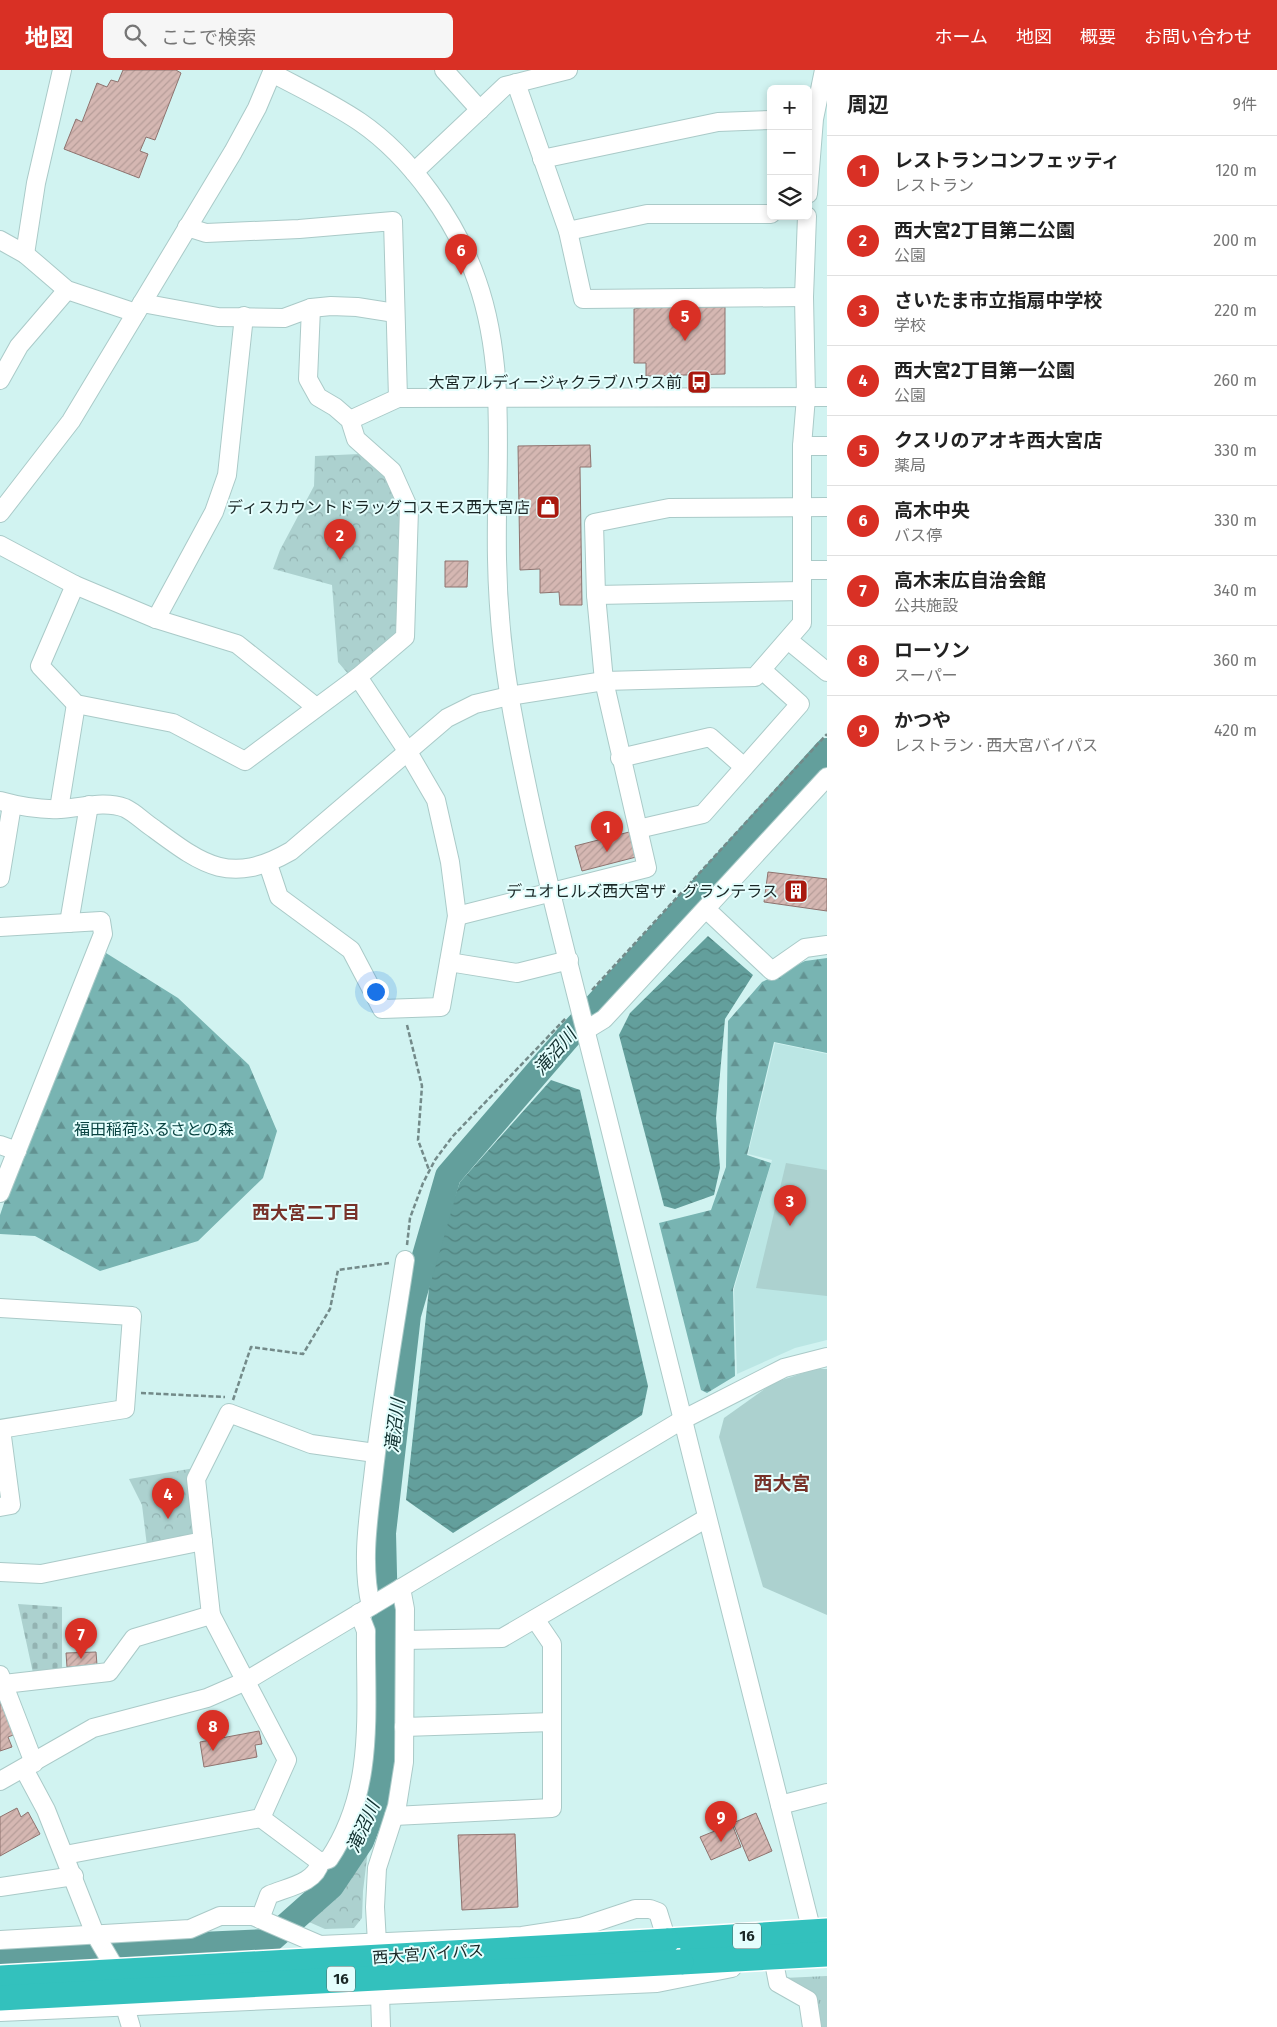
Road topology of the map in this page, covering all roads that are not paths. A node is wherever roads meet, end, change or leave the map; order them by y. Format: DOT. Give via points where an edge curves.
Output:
graph roads {
  1 [pos="62,70"];
  2 [pos="444,70"];
  3 [pos="824,70"];
  4 [pos="557,71"];
  5 [pos="273,72"];
  6 [pos="516,83"];
  7 [pos="480,110"];
  8 [pos="812,115"];
  9 [pos="767,120"];
  10 [pos="811,130"];
  11 [pos="542,159"];
  12 [pos="414,172"];
  13 [pos="809,175"];
  14 [pos="767,214"];
  15 [pos="807,220"];
  16 [pos="187,227"];
  17 [pos="568,232"];
  18 [pos="0,240"];
  19 [pos="25,254"];
  20 [pos="67,290"];
  21 [pos="804,296"];
  22 [pos="139,308"];
  23 [pos="311,308"];
  24 [pos="395,313"];
  25 [pos="244,316"];
  26 [pos="0,380"];
  27 [pos="496,397"];
  28 [pos="806,397"];
  29 [pos="827,397"];
  30 [pos="398,398"];
  31 [pos="350,420"];
  32 [pos="802,446"];
  33 [pos="827,446"];
  34 [pos="802,507"];
  35 [pos="827,507"];
  36 [pos="0,513"];
  37 [pos="0,545"];
  38 [pos="802,570"];
  39 [pos="827,570"];
  40 [pos="74,585"];
  41 [pos="802,591"];
  42 [pos="596,595"];
  43 [pos="156,619"];
  44 [pos="788,640"];
  45 [pos="762,670"];
  46 [pos="827,672"];
  47 [pos="358,676"];
  48 [pos="604,681"];
  49 [pos="509,696"];
  50 [pos="76,704"];
  51 [pos="316,707"];
  52 [pos="408,752"];
  53 [pos="620,758"];
  54 [pos="744,767"];
  55 [pos="827,777"];
  56 [pos="6,802"];
  57 [pos="89,805"];
  58 [pos="59,809"];
  59 [pos="638,829"];
  60 [pos="268,864"];
  61 [pos="1,871"];
  62 [pos="552,891"];
  63 [pos="707,910"];
  64 [pos="457,916"];
  65 [pos="69,923"];
  66 [pos="0,927"];
  67 [pos="827,945"];
  68 [pos="569,960"];
  69 [pos="449,962"];
  70 [pos="583,1018"];
  71 [pos="0,1144"];
  72 [pos="17,1151"];
  73 [pos="0,1193"];
  74 [pos="404,1260"];
  75 [pos="0,1308"];
  76 [pos="827,1357"];
  77 [pos="682,1420"];
  78 [pos="0,1429"];
  79 [pos="375,1453"];
  80 [pos="0,1507"];
  81 [pos="707,1518"];
  82 [pos="203,1541"];
  83 [pos="0,1572"];
  84 [pos="399,1589"];
  85 [pos="369,1607"];
  86 [pos="211,1615"];
  87 [pos="534,1619"];
  88 [pos="404,1640"];
  89 [pos="2,1679"];
  90 [pos="246,1681"];
  91 [pos="552,1722"];
  92 [pos="404,1728"];
  93 [pos="29,1766"];
  94 [pos="0,1781"];
  95 [pos="827,1793"];
  96 [pos="780,1805"];
  97 [pos="394,1816"];
  98 [pos="261,1818"];
  99 [pos="65,1855"];
  100 [pos="320,1862"];
  101 [pos="74,1876"];
  102 [pos="0,1887"];
  103 [pos="260,1919"];
  104 [pos="820,1931"];
  105 [pos="95,1934"];
  106 [pos="493,1937"];
  107 [pos="0,1940"];
  108 [pos="667,1941"];
  109 [pos="378,1942"];
  110 [pos="827,1954"];
  111 [pos="773,1957"];
  112 [pos="744,1959"];
  113 [pos="0,1978"];
  114 [pos="496,1990"];
  115 [pos="380,1995"];
  116 [pos="0,1998"];
  117 [pos="126,2006"];
  118 [pos="0,2012"];
  119 [pos="132,2027"];
  120 [pos="381,2027"];
  121 [pos="812,2027"];
  1 -- 19 [label="street" via="36,183"];
  2 -- 7 [label="street"];
  3 -- 8 [label="street"];
  4 -- 6 [label="street"];
  5 -- 12 [label="street" via="364,125"];
  5 -- 16 [label="street" via="233,152"];
  6 -- 7 [label="street" via="505,86"];
  6 -- 11 [label="street"];
  7 -- 12 [label="street"];
  9 -- 11 [label="street" via="718,122"];
  10 -- 13 [label="street"];
  11 -- 17 [label="street"];
  12 -- 27 [label="street" via="460,240 476,278 492,338"];
  14 -- 17 [label="street" via="647,214"];
  15 -- 21 [label="street"];
  16 -- 22 [label="street"];
  16 -- 24 [label="street" via="206,233 393,221"];
  17 -- 21 [label="street" via="583,300"];
  18 -- 19 [label="street"];
  19 -- 20 [label="street"];
  20 -- 22 [label="street"];
  20 -- 26 [label="street" via="19,346"];
  21 -- 28 [label="street"];
  22 -- 25 [label="street" via="218,317"];
  22 -- 36 [label="street" via="71,421"];
  23 -- 24 [label="street" via="357,307"];
  23 -- 25 [label="street" via="284,318"];
  23 -- 31 [label="street" via="308,379 318,397"];
  24 -- 30 [label="street"];
  25 -- 43 [label="street" via="227,476 214,512"];
  27 -- 28 [label="street"];
  27 -- 30 [label="street"];
  27 -- 49 [label="street" via="499,612"];
  28 -- 29 [label="street"];
  28 -- 32 [label="street"];
  30 -- 31 [label="street"];
  31 -- 47 [label="street" via="356,439 392,471 409,509 404,638"];
  32 -- 33 [label="street"];
  32 -- 34 [label="street"];
  34 -- 35 [label="street"];
  34 -- 38 [label="street"];
  34 -- 42 [label="street" via="669,508 594,523"];
  37 -- 40 [label="street"];
  38 -- 39 [label="street"];
  38 -- 41 [label="street"];
  40 -- 43 [label="street"];
  40 -- 50 [label="street" via="40,666"];
  41 -- 42 [label="street"];
  41 -- 44 [label="street" via="802,623"];
  42 -- 48 [label="street"];
  43 -- 51 [label="street" via="237,644"];
  44 -- 45 [label="street"];
  44 -- 46 [label="street"];
  45 -- 48 [label="street" via="755,677"];
  45 -- 54 [label="street" via="800,704"];
  47 -- 51 [label="street"];
  47 -- 52 [label="street"];
  48 -- 49 [label="street"];
  48 -- 53 [label="street"];
  49 -- 52 [label="street" via="475,704 447,718"];
  49 -- 62 [label="street"];
  50 -- 51 [label="street" via="173,723 245,761"];
  50 -- 58 [label="street"];
  52 -- 60 [label="street" via="291,851"];
  52 -- 64 [label="street" via="436,800 450,862"];
  53 -- 54 [label="street" via="710,737"];
  53 -- 59 [label="street"];
  54 -- 59 [label="street" via="703,814"];
  55 -- 63 [label="street"];
  56 -- 58 [label="street"];
  56 -- 61 [label="street"];
  57 -- 58 [label="street"];
  57 -- 60 [label="street" via="125,808 194,859 217,867"];
  57 -- 65 [label="street"];
  59 -- 62 [label="street" via="648,868"];
  60 -- 69 [label="street" via="279,897 351,950 382,1010 441,1007"];
  62 -- 64 [label="street"];
  62 -- 68 [label="street"];
  63 -- 67 [label="street" via="772,971 805,948"];
  63 -- 70 [label="street" via="604,1019"];
  64 -- 69 [label="street"];
  65 -- 66 [label="street"];
  65 -- 72 [label="street" via="101,921 103,934"];
  68 -- 69 [label="street" via="517,973"];
  68 -- 70 [label="street"];
  70 -- 77 [label="street"];
  71 -- 72 [label="street"];
  72 -- 73 [label="street"];
  74 -- 79 [label="street"];
  75 -- 78 [label="street" via="132,1316 125,1409"];
  76 -- 77 [label="street" via="784,1368"];
  77 -- 81 [label="street"];
  77 -- 84 [label="street"];
  78 -- 80 [label="street" via="11,1505"];
  79 -- 82 [label="street" via="311,1444 231,1405 196,1479"];
  79 -- 85 [label="street" via="368,1521 366,1586"];
  81 -- 87 [label="street"];
  81 -- 96 [label="street"];
  82 -- 83 [label="street" via="41,1574"];
  82 -- 86 [label="street"];
  84 -- 85 [label="street"];
  84 -- 88 [label="street" via="405,1609"];
  85 -- 90 [label="street"];
  85 -- 100 [label="street" via="362,1780 354,1813 341,1842 329,1859"];
  86 -- 89 [label="street" via="134,1638 109,1672"];
  86 -- 90 [label="street"];
  87 -- 88 [label="street" via="502,1638"];
  87 -- 91 [label="street" via="552,1644"];
  88 -- 92 [label="street"];
  89 -- 93 [label="street"];
  90 -- 93 [label="street" via="208,1698 93,1728"];
  90 -- 98 [label="street" via="287,1760"];
  91 -- 92 [label="street"];
  91 -- 97 [label="street" via="552,1808"];
  92 -- 97 [label="street" via="404,1762"];
  93 -- 94 [label="street"];
  93 -- 99 [label="street"];
  95 -- 96 [label="street"];
  96 -- 104 [label="street"];
  97 -- 109 [label="street" via="375,1876"];
  98 -- 99 [label="street"];
  98 -- 100 [label="street"];
  99 -- 101 [label="street"];
  100 -- 103 [label="street" via="313,1878 269,1895"];
  101 -- 102 [label="street"];
  101 -- 105 [label="street"];
  103 -- 105 [label="street" via="220,1916 190,1929"];
  103 -- 109 [label="street" via="320,1945"];
  104 -- 108 [label="highway, 西大宮バイパス / 16"];
  105 -- 107 [label="street"];
  105 -- 117 [label="street" via="112,1963"];
  106 -- 108 [label="street" via="581,1927 642,1908 658,1912"];
  106 -- 109 [label="street"];
  106 -- 114 [label="street"];
  108 -- 113 [label="highway, 西大宮バイパス / 16, bridge"];
  110 -- 111 [label="highway, 西大宮バイパス / 16"];
  111 -- 112 [label="highway, 西大宮バイパス / 16"];
  111 -- 121 [label="street" via="778,1982 808,2000"];
  112 -- 114 [label="street" via="731,1969 657,1983"];
  112 -- 116 [label="highway, 西大宮バイパス / 16, bridge"];
  114 -- 115 [label="street"];
  115 -- 117 [label="street"];
  115 -- 120 [label="street"];
  117 -- 118 [label="street"];
  117 -- 119 [label="street"];
}
